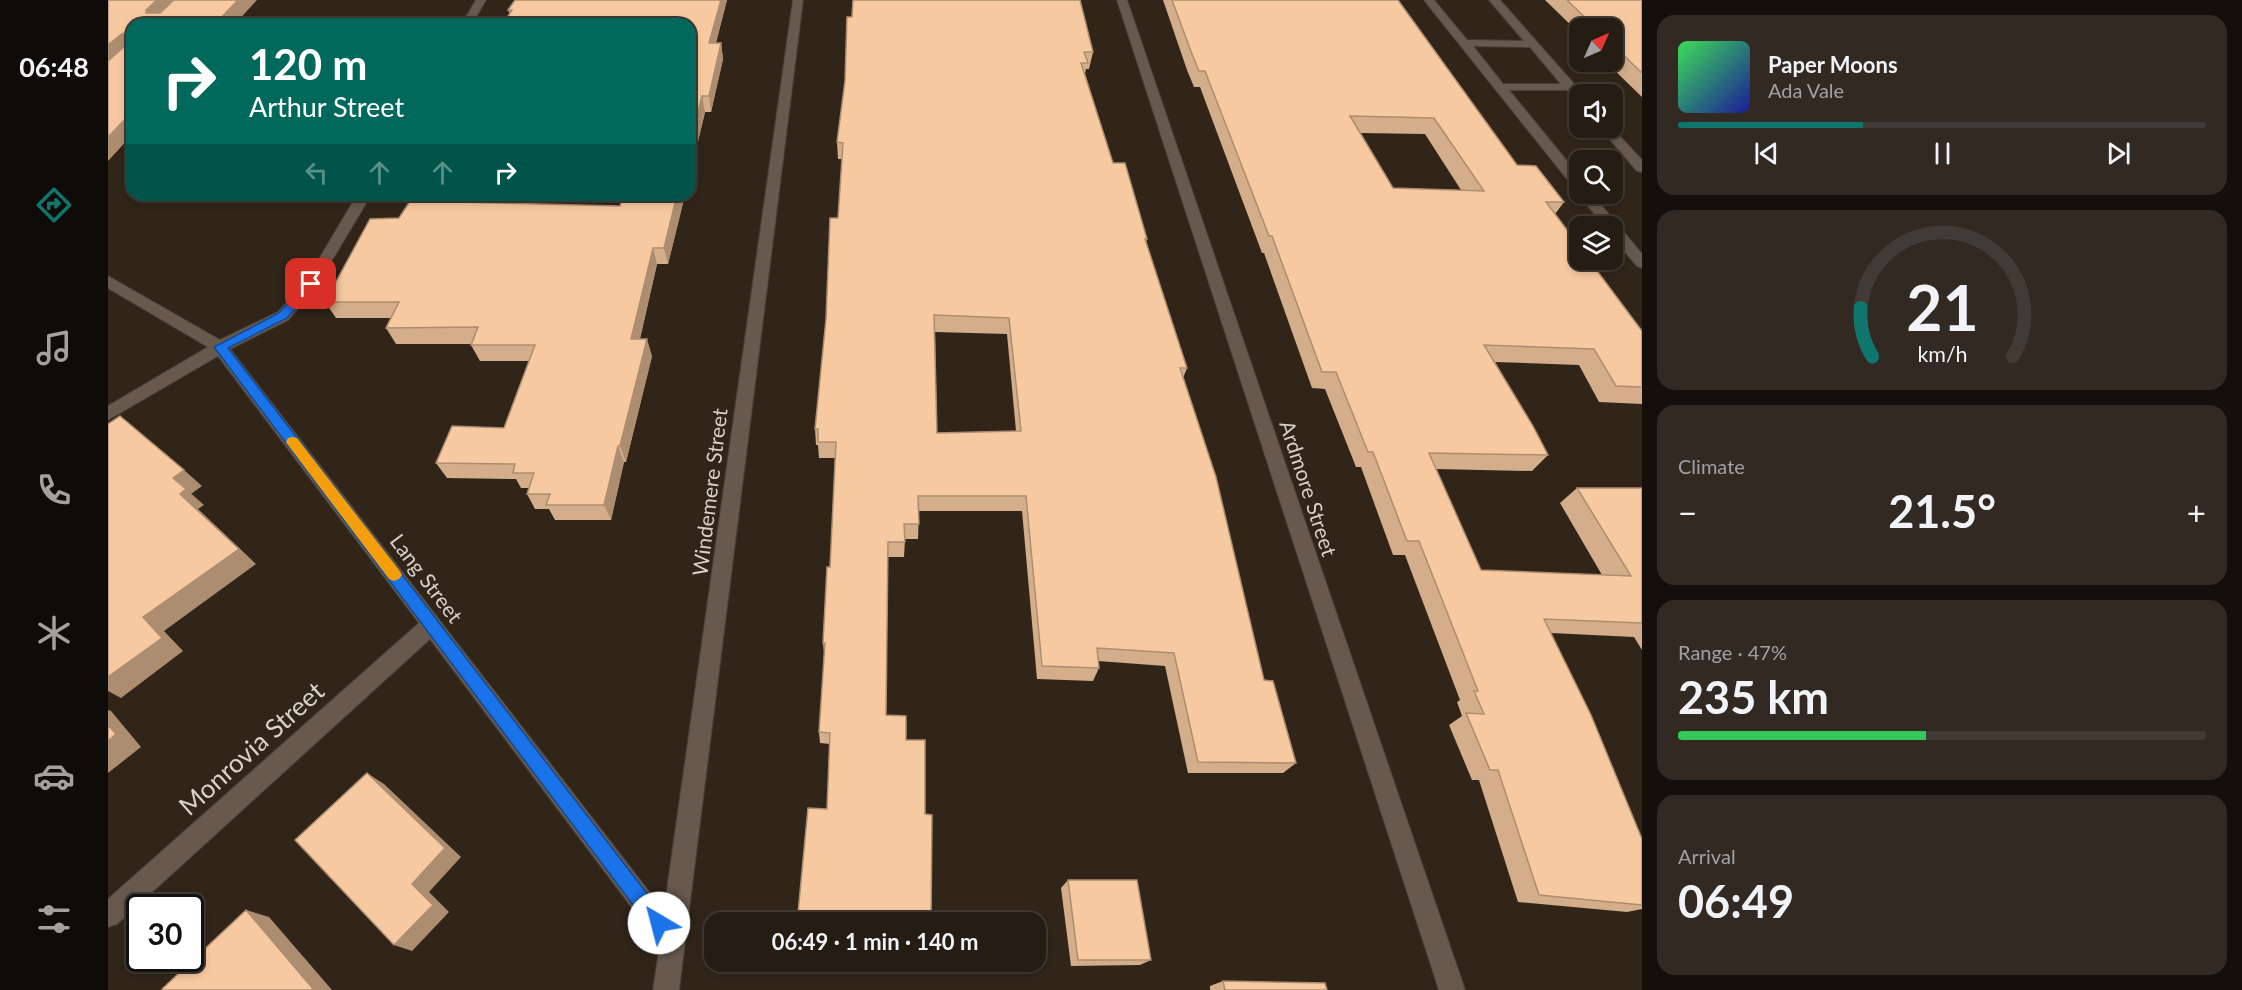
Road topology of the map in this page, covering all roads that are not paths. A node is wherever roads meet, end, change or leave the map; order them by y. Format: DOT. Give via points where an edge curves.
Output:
graph roads {
  1 [pos="481,0"];
  2 [pos="798,0"];
  3 [pos="1122,0"];
  4 [pos="1429,0"];
  5 [pos="1494,0"];
  6 [pos="470,18"];
  7 [pos="1463,43"];
  8 [pos="1532,44"];
  9 [pos="1569,86"];
  10 [pos="1499,87"];
  11 [pos="1569,87"];
  12 [pos="1615,138"];
  13 [pos="1642,168"];
  14 [pos="1569,173"];
  15 [pos="360,201"];
  16 [pos="1593,204"];
  17 [pos="1603,216"];
  18 [pos="1623,240"];
  19 [pos="1642,263"];
  20 [pos="108,281"];
  21 [pos="220,347"];
  22 [pos="108,414"];
  23 [pos="432,624"];
  24 [pos="108,915"];
  25 [pos="673,942"];
  26 [pos="666,990"];
  27 [pos="1452,990"];
  1 -- 6 [label="street"];
  2 -- 25 [label="street, Windemere Street"];
  3 -- 27 [label="street, Ardmore Street"];
  4 -- 7 [label="street"];
  5 -- 8 [label="street"];
  7 -- 8 [label="street"];
  7 -- 10 [label="street"];
  8 -- 9 [label="street"];
  10 -- 11 [label="street"];
  10 -- 14 [label="street"];
  12 -- 13 [label="street"];
  15 -- 21 [label="street" via="311,284 283,316"];
  16 -- 17 [label="street"];
  18 -- 19 [label="street"];
  20 -- 21 [label="street, Lang Street"];
  21 -- 22 [label="street"];
  21 -- 23 [label="street, Lang Street"];
  23 -- 24 [label="street, Monrovia Street"];
  23 -- 25 [label="street, Lang Street"];
  25 -- 26 [label="street, Windemere Street"];
}
